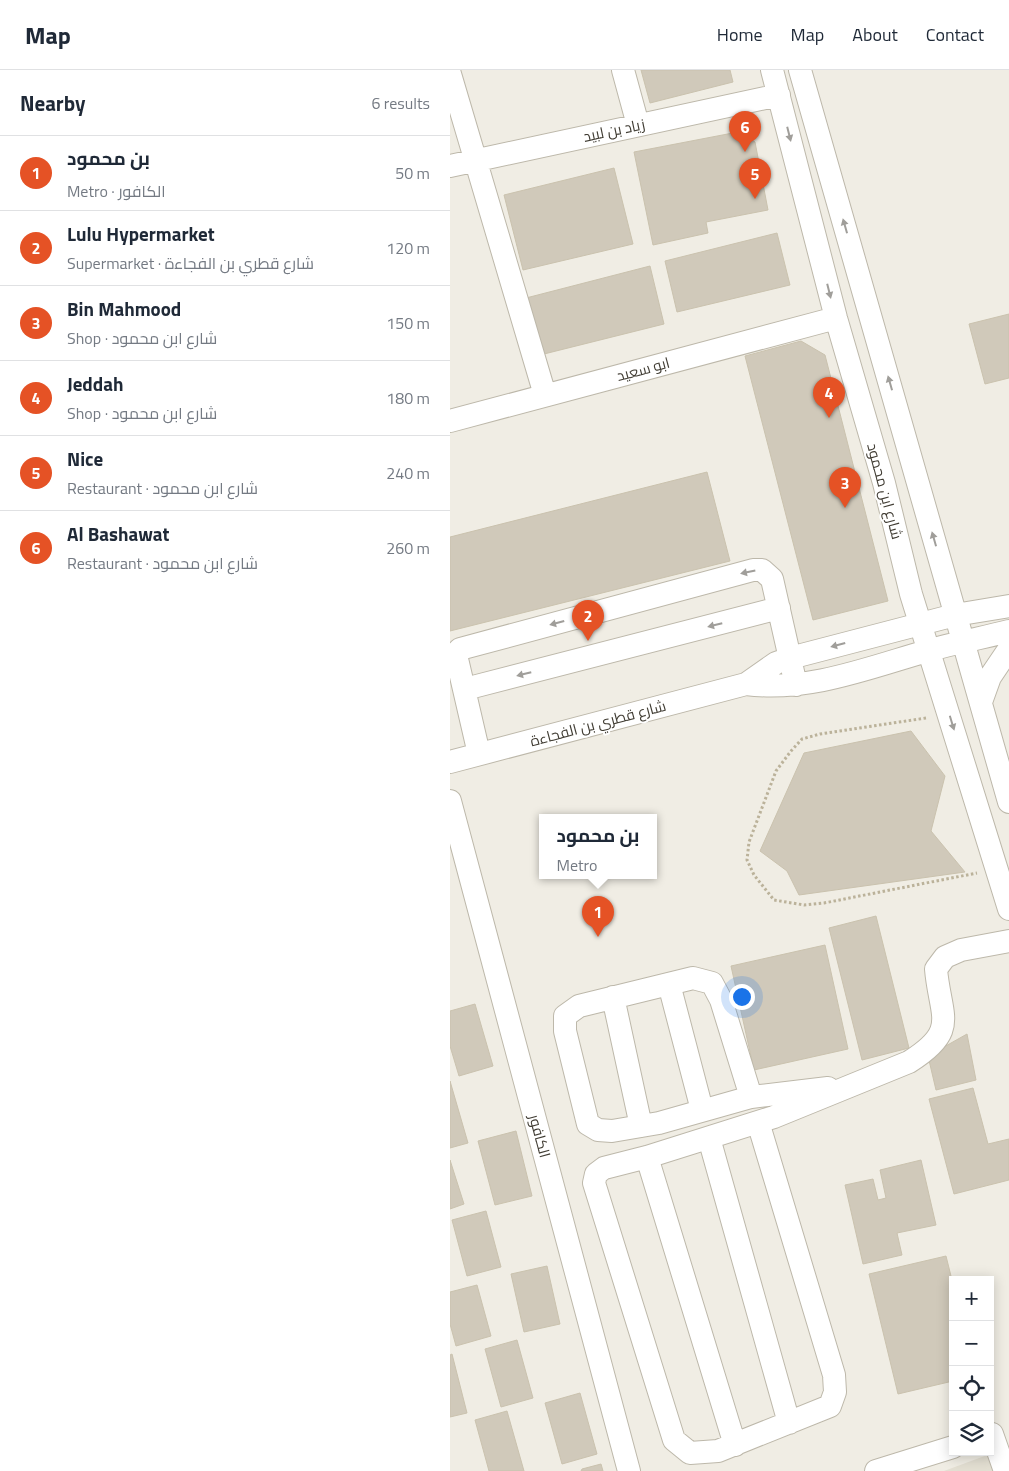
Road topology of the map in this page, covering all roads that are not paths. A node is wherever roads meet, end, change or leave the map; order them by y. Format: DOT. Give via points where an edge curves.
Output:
graph roads {
  1 [pos="623,70"];
  2 [pos="772,70"];
  3 [pos="800,70"];
  4 [pos="450,74"];
  5 [pos="779,95"];
  6 [pos="638,125"];
  7 [pos="474,161"];
  8 [pos="450,166"];
  9 [pos="836,318"];
  10 [pos="545,395"];
  11 [pos="450,421"];
  12 [pos="1009,606"];
  13 [pos="779,608"];
  14 [pos="955,615"];
  15 [pos="920,624"];
  16 [pos="1009,631"];
  17 [pos="963,642"];
  18 [pos="1009,649"];
  19 [pos="928,650"];
  20 [pos="790,658"];
  21 [pos="746,684"];
  22 [pos="796,685"];
  23 [pos="465,689"];
  24 [pos="981,702"];
  25 [pos="479,754"];
  26 [pos="450,762"];
  27 [pos="450,801"];
  28 [pos="1009,802"];
  29 [pos="1009,909"];
  30 [pos="1009,941"];
  31 [pos="669,984"];
  32 [pos="613,997"];
  33 [pos="857,1084"];
  34 [pos="751,1097"];
  35 [pos="702,1110"];
  36 [pos="758,1122"];
  37 [pos="650,1124"];
  38 [pos="709,1138"];
  39 [pos="657,1154"];
  40 [pos="789,1423"];
  41 [pos="997,1432"];
  42 [pos="735,1445"];
  43 [pos="949,1447"];
  44 [pos="629,1471"];
  45 [pos="876,1471"];
  46 [pos="1005,1471"];
  1 -- 6 [label="street"];
  2 -- 5 [label="street, شارع ابن محمود"];
  14 -- 3 [label="street, one-way"];
  4 -- 7 [label="street"];
  5 -- 6 [label="street, زياد بن لبيد"];
  5 -- 9 [label="street, شارع ابن محمود, one-way"];
  6 -- 7 [label="street, زياد بن لبيد"];
  7 -- 8 [label="street, زياد بن لبيد"];
  7 -- 10 [label="street"];
  9 -- 10 [label="street, ابو سعيد"];
  9 -- 15 [label="street, شارع ابن محمود" via="884,483"];
  10 -- 11 [label="street, ابو سعيد"];
  12 -- 14 [label="street, شارع قطري بن الفجاءة"];
  13 -- 20 [label="street"];
  13 -- 23 [label="street, one-way"];
  13 -- 23 [label="street, one-way" via="768,572 747,572 460,649 457,659"];
  14 -- 15 [label="street, شارع قطري بن الفجاءة"];
  14 -- 17 [label="street"];
  15 -- 19 [label="street, شارع ابن محمود"];
  15 -- 20 [label="street, شارع قطري بن الفجاءة, one-way"];
  16 -- 17 [label="street, شارع قطري بن الفجاءة"];
  17 -- 19 [label="street, شارع قطري بن الفجاءة"];
  17 -- 24 [label="street"];
  18 -- 24 [label="street" via="990,677"];
  19 -- 22 [label="street, شارع قطري بن الفجاءة"];
  19 -- 29 [label="street, شارع ابن محمود, one-way"];
  20 -- 21 [label="street, شارع قطري بن الفجاءة" via="776,663"];
  20 -- 22 [label="street"];
  21 -- 22 [label="street, شارع قطري بن الفجاءة"];
  21 -- 25 [label="street, شارع قطري بن الفجاءة"];
  23 -- 25 [label="street"];
  24 -- 28 [label="street"];
  25 -- 26 [label="street, شارع قطري بن الفجاءة"];
  27 -- 44 [label="street, الكافور"];
  30 -- 33 [label="street" via="961,950 945,957 936,969 944,1008 940,1035 924,1053 909,1062"];
  31 -- 32 [label="street"];
  31 -- 34 [label="street" via="693,978 712,983 721,1000"];
  31 -- 35 [label="street"];
  32 -- 37 [label="street"];
  32 -- 37 [label="street" via="579,1006 565,1016 565,1031 588,1124 598,1130 612,1131"];
  33 -- 34 [label="street"];
  33 -- 36 [label="street"];
  34 -- 35 [label="street"];
  35 -- 37 [label="street"];
  36 -- 38 [label="street"];
  36 -- 40 [label="street" via="834,1376 835,1392 830,1406"];
  37 -- 39 [label="street"];
  38 -- 39 [label="street"];
  38 -- 40 [label="street"];
  39 -- 42 [label="street"];
  39 -- 42 [label="street" via="604,1168 596,1174 594,1183 674,1440 690,1453 718,1451"];
  40 -- 42 [label="street"];
  41 -- 46 [label="street"];
  43 -- 45 [label="street"];
}
